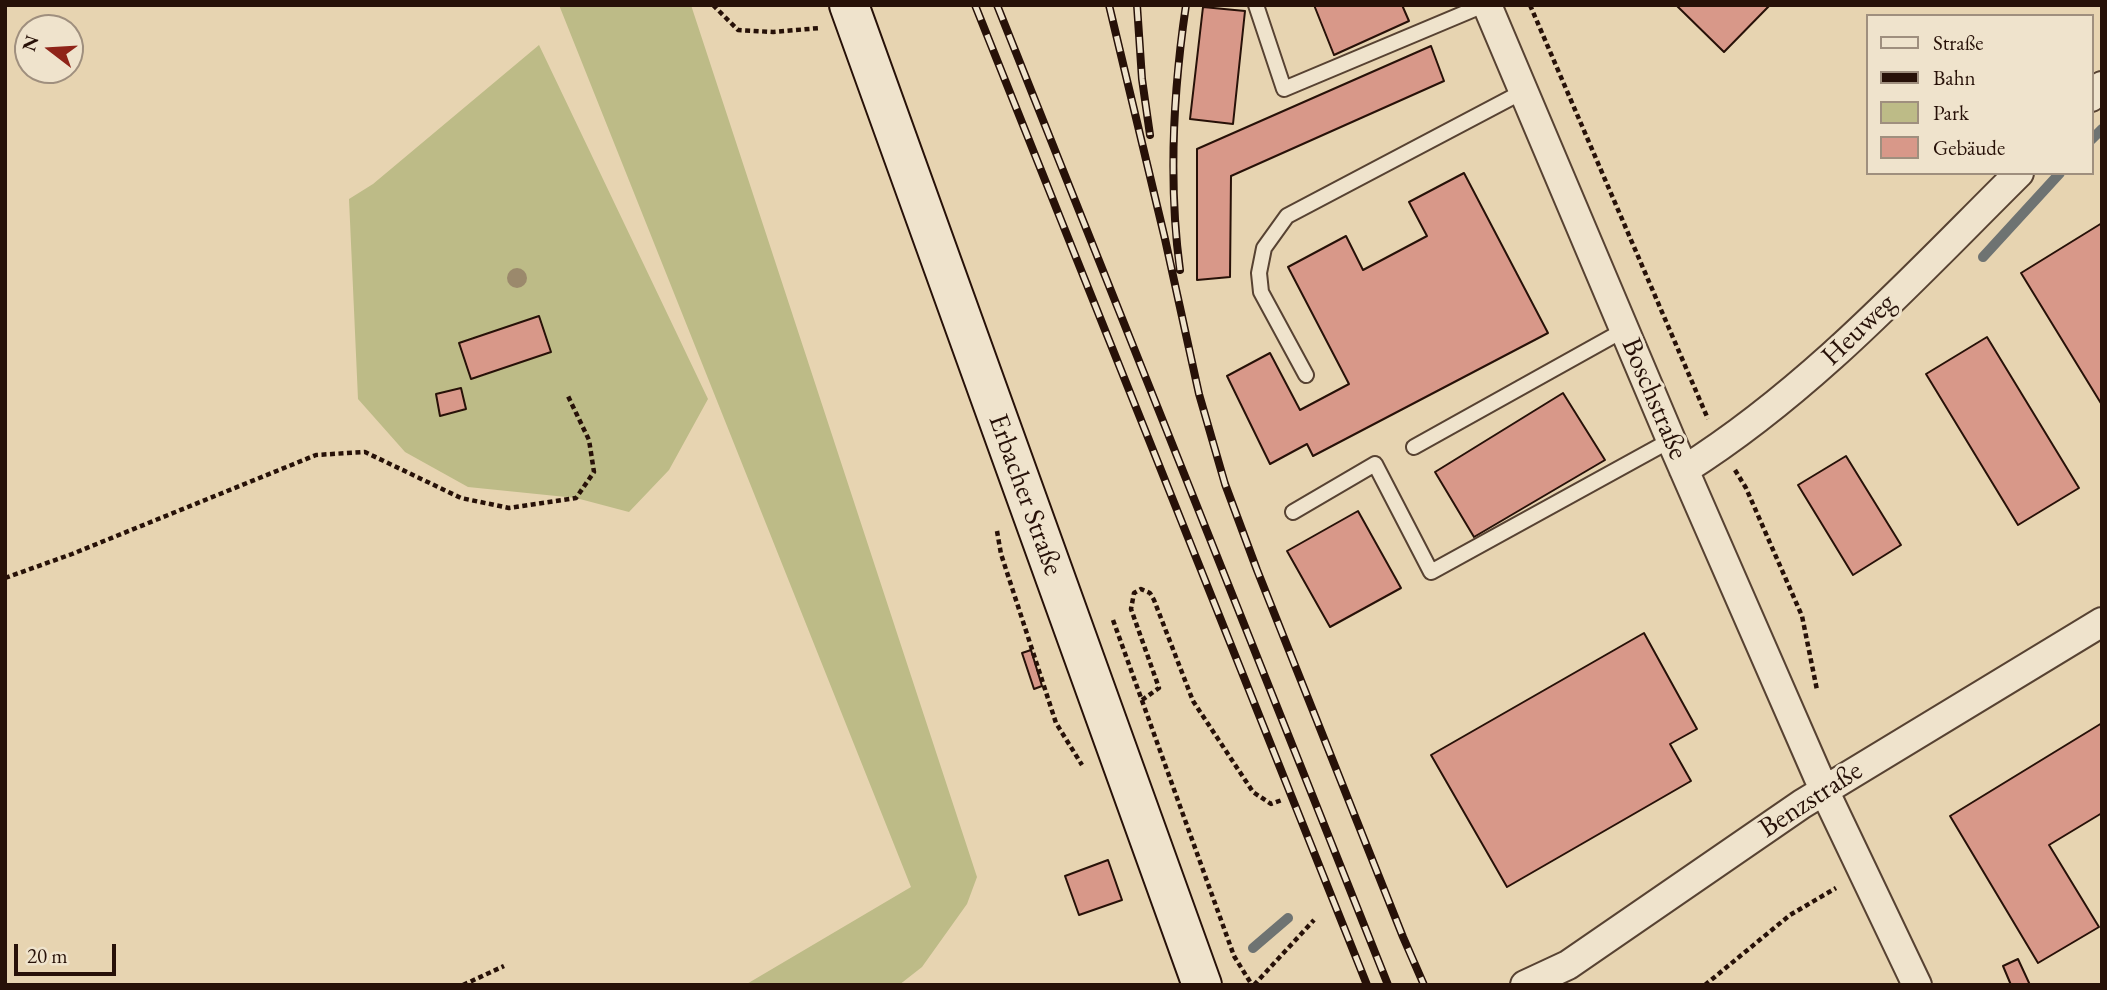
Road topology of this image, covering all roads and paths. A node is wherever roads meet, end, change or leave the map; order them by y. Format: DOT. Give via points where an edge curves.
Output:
graph roads {
  1 [pos="713,5"];
  2 [pos="1256,5"];
  3 [pos="1485,5"];
  4 [pos="1530,5"];
  5 [pos="852,16"];
  6 [pos="1524,91"];
  7 [pos="2017,175"];
  8 [pos="1624,330"];
  9 [pos="1306,375"];
  10 [pos="568,394"];
  11 [pos="1671,440"];
  12 [pos="1414,447"];
  13 [pos="1721,447"];
  14 [pos="1684,470"];
  15 [pos="1293,512"];
  16 [pos="5,578"];
  17 [pos="2102,622"];
  18 [pos="1142,700"];
  19 [pos="1819,702"];
  20 [pos="1824,790"];
  21 [pos="1282,800"];
  22 [pos="1860,870"];
  23 [pos="1314,920"];
  24 [pos="504,966"];
  25 [pos="463,985"];
  26 [pos="1202,985"];
  27 [pos="1254,985"];
  28 [pos="1525,985"];
  29 [pos="1705,985"];
  30 [pos="1917,985"];
  1 -- 5 [label="path" via="738,30 773,32"];
  2 -- 3 [label="lane" via="1284,89"];
  3 -- 6 [label="street, Boschstraße"];
  4 -- 13 [label="path"];
  5 -- 26 [label="main road, Erbacher Straße"];
  6 -- 8 [label="street, Boschstraße"];
  6 -- 9 [label="lane" via="1287,216 1264,248 1261,292"];
  7 -- 13 [label="street, Heuweg" via="1840,349"];
  8 -- 11 [label="street, Boschstraße"];
  8 -- 12 [label="lane"];
  10 -- 16 [label="path" via="589,440 594,472 576,498 509,508 461,498 365,452 316,455"];
  11 -- 14 [label="street, Boschstraße"];
  11 -- 15 [label="lane" via="1431,572 1375,464"];
  13 -- 14 [label="street, Heuweg"];
  13 -- 19 [label="path" via="1746,488 1802,616"];
  14 -- 20 [label="street, Boschstraße"];
  17 -- 20 [label="street, Benzstraße"];
  18 -- 21 [label="path" via="1159,688 1131,609 1135,593 1141,589 1154,600 1193,701 1253,792 1272,804"];
  20 -- 22 [label="street, Boschstraße"];
  20 -- 28 [label="street, Benzstraße" via="1568,965"];
  22 -- 29 [label="path" via="1790,915"];
  22 -- 30 [label="street, Boschstraße"];
  23 -- 27 [label="path"];
  24 -- 25 [label="path"];
}
